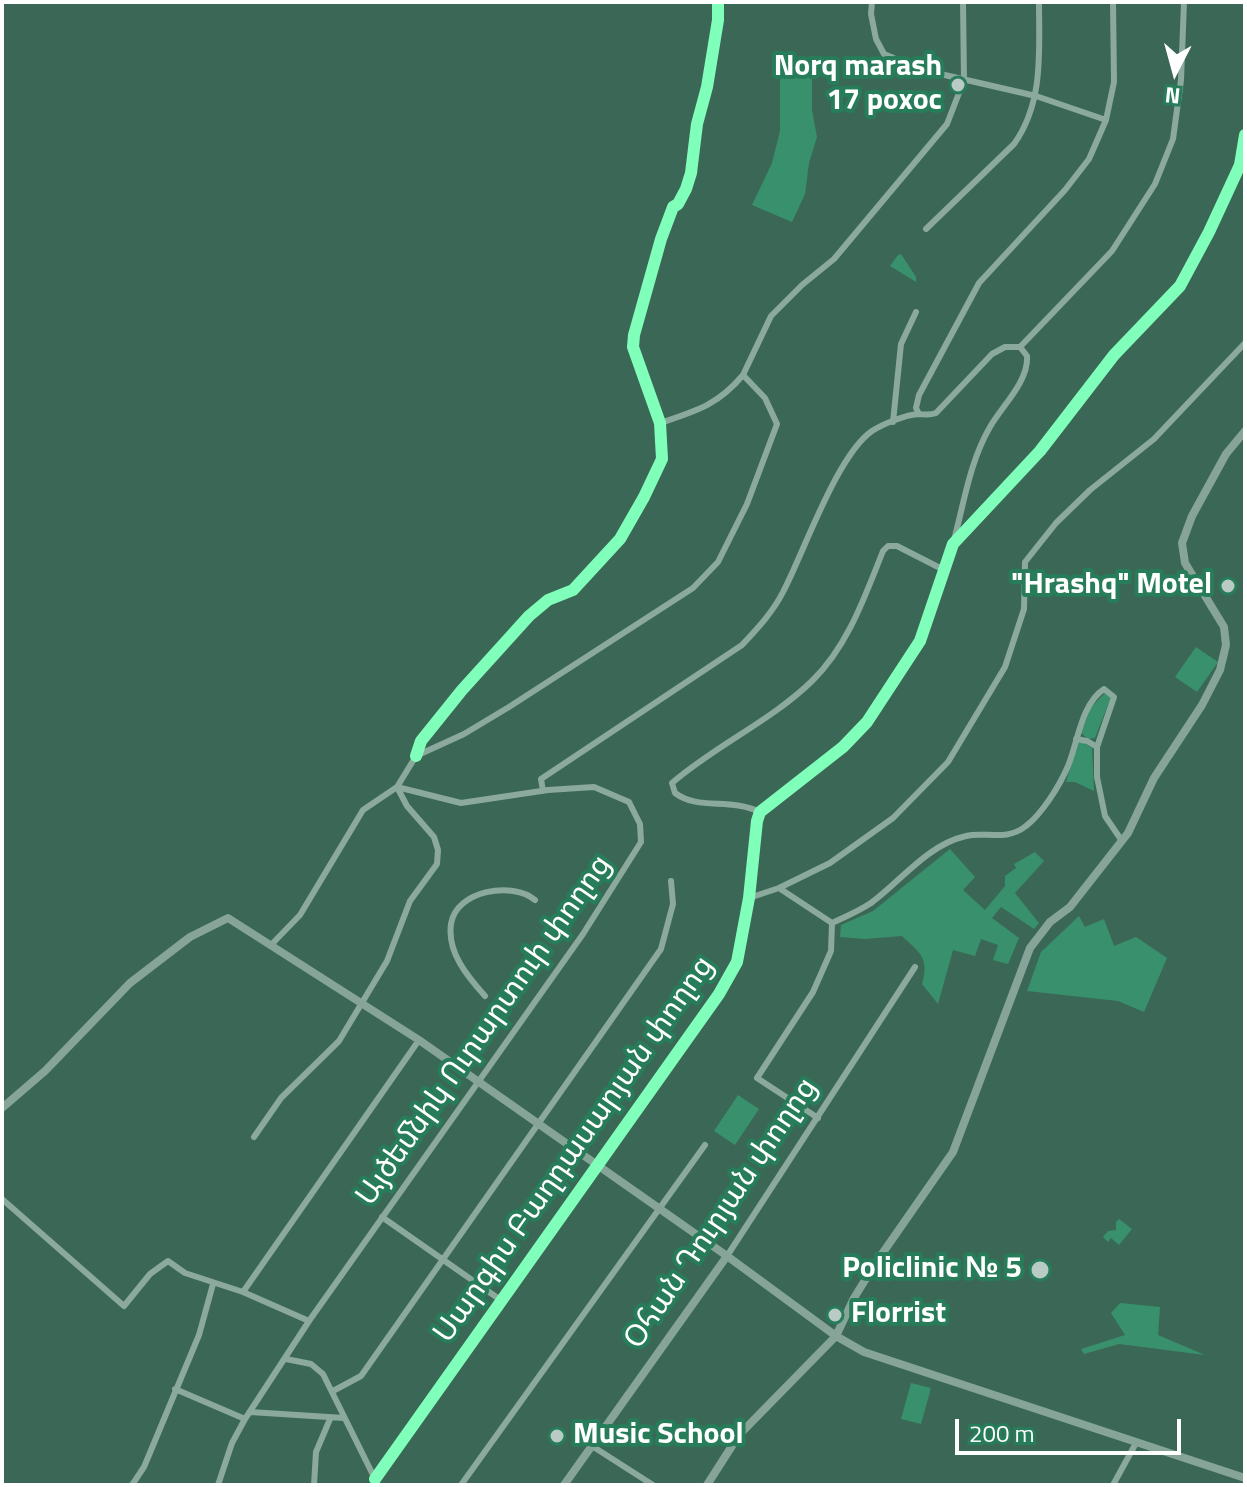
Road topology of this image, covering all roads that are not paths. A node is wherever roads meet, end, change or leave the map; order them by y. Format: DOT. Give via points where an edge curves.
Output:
graph roads {
  1 [pos="718,2"];
  2 [pos="872,2"];
  3 [pos="963,2"];
  4 [pos="1039,2"];
  5 [pos="1113,2"];
  6 [pos="1184,2"];
  7 [pos="964,80"];
  8 [pos="1036,96"];
  9 [pos="1106,120"];
  10 [pos="1245,135"];
  11 [pos="926,229"];
  12 [pos="916,312"];
  13 [pos="1245,343"];
  14 [pos="1020,347"];
  15 [pos="743,375"];
  16 [pos="919,414"];
  17 [pos="893,422"];
  18 [pos="660,423"];
  19 [pos="1245,431"];
  20 [pos="953,544"];
  21 [pos="944,570"];
  22 [pos="1076,739"];
  23 [pos="1097,747"];
  24 [pos="416,756"];
  25 [pos="397,787"];
  26 [pos="543,791"];
  27 [pos="760,812"];
  28 [pos="1122,841"];
  29 [pos="671,881"];
  30 [pos="779,888"];
  31 [pos="749,898"];
  32 [pos="535,900"];
  33 [pos="832,923"];
  34 [pos="271,945"];
  35 [pos="915,967"];
  36 [pos="485,996"];
  37 [pos="360,1003"];
  38 [pos="419,1040"];
  39 [pos="478,1082"];
  40 [pos="2,1108"];
  41 [pos="818,1118"];
  42 [pos="538,1123"];
  43 [pos="254,1137"];
  44 [pos="705,1145"];
  45 [pos="599,1166"];
  46 [pos="2,1199"];
  47 [pos="659,1209"];
  48 [pos="382,1217"];
  49 [pos="727,1256"];
  50 [pos="443,1260"];
  51 [pos="213,1284"];
  52 [pos="243,1292"];
  53 [pos="502,1301"];
  54 [pos="309,1321"];
  55 [pos="836,1336"];
  56 [pos="286,1359"];
  57 [pos="175,1389"];
  58 [pos="333,1391"];
  59 [pos="247,1416"];
  60 [pos="344,1418"];
  61 [pos="330,1419"];
  62 [pos="1136,1443"];
  63 [pos="592,1446"];
  64 [pos="1245,1478"];
  65 [pos="377,1482"];
  66 [pos="132,1485"];
  67 [pos="218,1485"];
  68 [pos="314,1485"];
  69 [pos="461,1485"];
  70 [pos="564,1485"];
  71 [pos="653,1485"];
  72 [pos="707,1485"];
  73 [pos="1113,1485"];
  1 -- 18 [label="street" via="691,173 661,239 634,335 633,347"];
  2 -- 7 [label="street" via="876,39 884,54"];
  3 -- 7 [label="street"];
  4 -- 8 [label="street"];
  5 -- 9 [label="street" via="1114,82"];
  6 -- 14 [label="street" via="1173,139 1155,184 1112,251"];
  7 -- 8 [label="street"];
  7 -- 15 [label="street" via="947,124 834,259 771,316"];
  8 -- 9 [label="street"];
  8 -- 11 [label="street" via="1014,144"];
  9 -- 16 [label="street" via="1089,159 1065,190 979,283 919,395"];
  10 -- 20 [label="street" via="1240,165 1180,286"];
  12 -- 17 [label="street" via="901,344"];
  13 -- 30 [label="street" via="1154,439 1056,523 1025,562 1024,609 1005,667 948,762 893,818 830,863"];
  14 -- 16 [label="street" via="996,351 938,412"];
  14 -- 20 [label="street" via="1027,356 1026,369 978,452"];
  15 -- 18 [label="street" via="708,407"];
  15 -- 24 [label="street" via="765,398 777,424 718,562 693,588 509,707"];
  16 -- 17 [label="street"];
  17 -- 26 [label="street" via="855,446 782,595 742,645 541,779"];
  18 -- 24 [label="street" via="662,459 620,539 573,590 548,600 529,616 462,690 421,741"];
  19 -- 28 [label="main road" via="1226,454 1182,543 1185,563 1224,627 1223,663"];
  20 -- 21 [label="street"];
  21 -- 27 [label="street" via="920,641 867,722"];
  21 -- 27 [label="street" via="888,546 847,636 813,680 674,781 672,789 688,802 729,802"];
  22 -- 23 [label="street"];
  22 -- 23 [label="street" via="1087,709 1100,691 1108,690 1114,699"];
  22 -- 33 [label="street" via="1054,792 1025,827 997,837 966,836 936,850 869,905"];
  23 -- 28 [label="street" via="1105,816"];
  24 -- 25 [label="street"];
  25 -- 26 [label="street" via="461,803"];
  25 -- 34 [label="street" via="363,810 300,915"];
  25 -- 37 [label="street" via="434,837 437,864 410,901 387,961"];
  26 -- 39 [label="street, Այծեմնիկ Ուրարտուի փողոց" via="594,787 629,802 640,824 641,842"];
  27 -- 31 [label="street, Սարգիս Բաղդասարյան փողոց"];
  28 -- 55 [label="main road" via="1030,948 953,1152 875,1264"];
  29 -- 42 [label="street" via="673,904 661,949"];
  30 -- 31 [label="street"];
  30 -- 33 [label="street"];
  31 -- 45 [label="street, Սարգիս Բաղդասարյան փողոց" via="737,962"];
  32 -- 36 [label="street" via="516,890 495,891 469,900 453,916 457,960"];
  33 -- 41 [label="street" via="831,951 813,992 757,1078"];
  34 -- 37 [label="main road"];
  34 -- 40 [label="main road" via="228,918 190,937 130,983"];
  35 -- 41 [label="street, Օհան Դուրյան փողոց"];
  37 -- 38 [label="main road"];
  37 -- 43 [label="street" via="339,1041 281,1098"];
  38 -- 39 [label="main road"];
  38 -- 52 [label="street"];
  39 -- 42 [label="main road"];
  39 -- 48 [label="street, Այծեմնիկ Ուրարտուի փողոց"];
  41 -- 49 [label="street, Օհան Դուրյան փողոց"];
  42 -- 45 [label="main road"];
  42 -- 50 [label="street"];
  44 -- 47 [label="street"];
  45 -- 47 [label="main road"];
  45 -- 53 [label="street, Սարգիս Բաղդասարյան փողոց"];
  46 -- 51 [label="street" via="124,1306 168,1261"];
  47 -- 49 [label="main road"];
  47 -- 69 [label="street"];
  48 -- 50 [label="street"];
  48 -- 54 [label="street, Այծեմնիկ Ուրարտուի փողոց"];
  49 -- 55 [label="main road"];
  49 -- 63 [label="main road, Օհան Դուրյան փողոց"];
  50 -- 53 [label="street"];
  50 -- 58 [label="street" via="361,1376"];
  51 -- 52 [label="street"];
  51 -- 57 [label="street" via="203,1326"];
  52 -- 54 [label="street"];
  53 -- 65 [label="street, Սարգիս Բաղդասարյան փողոց"];
  54 -- 56 [label="street, Այծեմնիկ Ուրարտուի փողոց"];
  55 -- 62 [label="main road" via="871,1355"];
  55 -- 72 [label="main road" via="739,1435"];
  56 -- 58 [label="street" via="318,1368"];
  56 -- 59 [label="street, Այծեմնիկ Ուրարտուի փողոց"];
  57 -- 59 [label="street"];
  57 -- 66 [label="street"];
  58 -- 60 [label="street"];
  59 -- 61 [label="street"];
  59 -- 67 [label="street, Այծեմնիկ Ուրարտուի փողոց"];
  60 -- 61 [label="street"];
  60 -- 65 [label="street"];
  61 -- 68 [label="street" via="316,1452"];
  62 -- 64 [label="main road"];
  62 -- 73 [label="street"];
  63 -- 70 [label="main road, Օհան Դուրյան փողոց"];
  63 -- 71 [label="street"];
}
